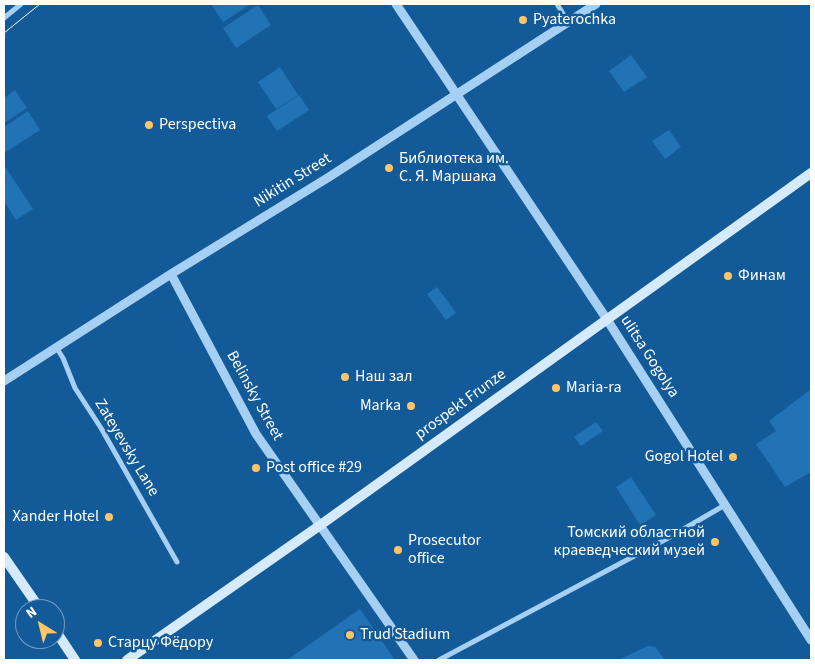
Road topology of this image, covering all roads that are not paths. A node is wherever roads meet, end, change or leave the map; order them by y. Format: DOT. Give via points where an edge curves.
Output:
graph roads {
  1 [pos="21,4"];
  2 [pos="396,4"];
  3 [pos="557,4"];
  4 [pos="596,4"];
  5 [pos="4,18"];
  6 [pos="568,22"];
  7 [pos="456,94"];
  8 [pos="811,173"];
  9 [pos="172,274"];
  10 [pos="606,318"];
  11 [pos="55,347"];
  12 [pos="4,382"];
  13 [pos="725,504"];
  14 [pos="319,526"];
  15 [pos="4,557"];
  16 [pos="177,562"];
  17 [pos="33,599"];
  18 [pos="811,640"];
  19 [pos="65,645"];
  20 [pos="75,660"];
  21 [pos="127,660"];
  22 [pos="414,660"];
  23 [pos="439,660"];
  1 -- 5 [label="street"];
  2 -- 7 [label="street, ulitsa Gogolya"];
  3 -- 6 [label="street"];
  4 -- 6 [label="street, Nikitin Street"];
  6 -- 7 [label="street, Nikitin Street"];
  7 -- 9 [label="street, Nikitin Street"];
  7 -- 10 [label="street, ulitsa Gogolya"];
  8 -- 10 [label="main road, prospekt Frunze"];
  9 -- 11 [label="street, Nikitin Street"];
  9 -- 14 [label="street, Belinsky Street" via="252,428"];
  10 -- 13 [label="street, ulitsa Gogolya"];
  10 -- 14 [label="main road, prospekt Frunze"];
  11 -- 12 [label="street, Nikitin Street"];
  11 -- 16 [label="street, Zateyevsky Lane" via="75,388"];
  13 -- 18 [label="street, ulitsa Gogolya"];
  13 -- 23 [label="street" via="663,541"];
  14 -- 21 [label="main road, prospekt Frunze"];
  14 -- 22 [label="street, Belinsky Street"];
  15 -- 17 [label="main road"];
  19 -- 20 [label="main road"];
}
